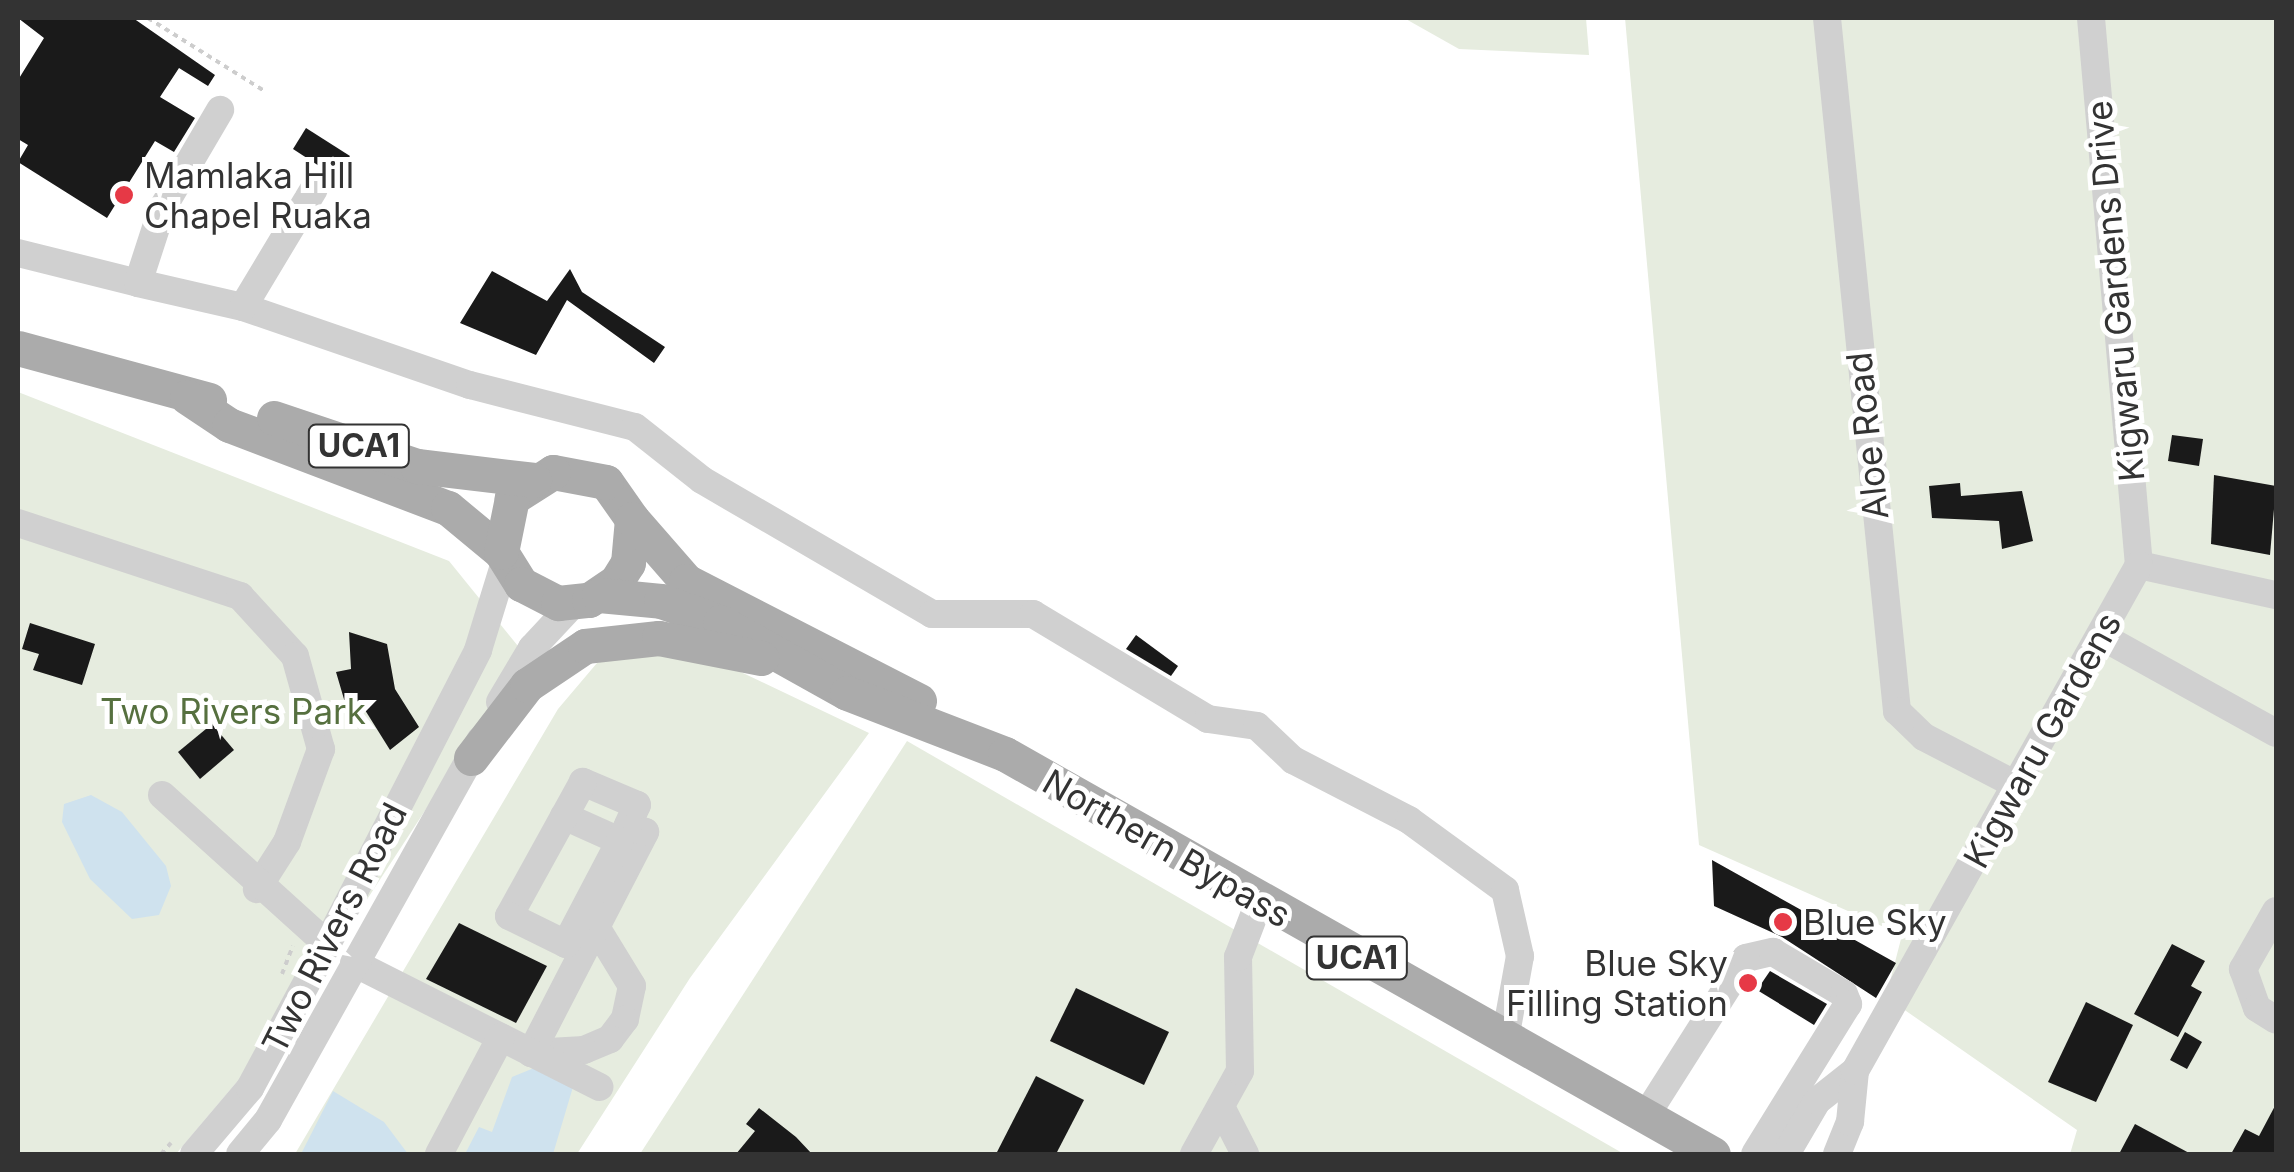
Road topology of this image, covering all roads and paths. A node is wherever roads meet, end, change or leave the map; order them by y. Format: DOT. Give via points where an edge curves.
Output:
graph roads {
  1 [pos="148,18"];
  2 [pos="1827,18"];
  3 [pos="2091,18"];
  4 [pos="262,90"];
  5 [pos="220,110"];
  6 [pos="314,189"];
  7 [pos="18,253"];
  8 [pos="138,283"];
  9 [pos="243,307"];
  10 [pos="18,348"];
  11 [pos="187,398"];
  12 [pos="534,480"];
  13 [pos="632,519"];
  14 [pos="18,523"];
  15 [pos="503,557"];
  16 [pos="2140,564"];
  17 [pos="2276,594"];
  18 [pos="586,599"];
  19 [pos="2101,636"];
  20 [pos="796,666"];
  21 [pos="457,691"];
  22 [pos="497,709"];
  23 [pos="2276,733"];
  24 [pos="1005,754"];
  25 [pos="471,758"];
  26 [pos="2018,786"];
  27 [pos="162,796"];
  28 [pos="564,816"];
  29 [pos="624,833"];
  30 [pos="257,889"];
  31 [pos="1259,902"];
  32 [pos="2276,911"];
  33 [pos="596,927"];
  34 [pos="320,937"];
  35 [pos="357,959"];
  36 [pos="280,983"];
  37 [pos="2276,1020"];
  38 [pos="500,1038"];
  39 [pos="1505,1039"];
  40 [pos="531,1053"];
  41 [pos="1854,1072"];
  42 [pos="599,1087"];
  43 [pos="1221,1107"];
  44 [pos="1644,1117"];
  45 [pos="184,1148"];
  46 [pos="437,1152"];
  47 [pos="160,1154"];
  48 [pos="240,1154"];
  49 [pos="1194,1154"];
  50 [pos="1245,1154"];
  51 [pos="1713,1154"];
  52 [pos="1755,1154"];
  53 [pos="1786,1154"];
  54 [pos="1837,1154"];
  1 -- 4 [label="path"];
  2 -- 26 [label="street, Aloe Road" via="1897,711 1924,737"];
  3 -- 16 [label="street, Kigwaru Gardens Drive"];
  5 -- 8 [label="street" via="162,209"];
  6 -- 9 [label="street"];
  7 -- 8 [label="street"];
  8 -- 9 [label="street"];
  9 -- 39 [label="street" via="470,385 635,427 702,480 932,614 1033,614 1208,719 1256,726 1293,760 1409,820 1504,890 1520,956"];
  10 -- 11 [label="main road, Northern Bypass / UCA1"];
  11 -- 12 [label="main road, Northern Bypass / UCA1" via="233,405 417,466"];
  11 -- 15 [label="main road, Northern Bypass / UCA1" via="229,425 448,508"];
  12 -- 13 [label="main road, Northern Bypass" via="584,472 622,497"];
  12 -- 15 [label="main road" via="507,508"];
  13 -- 18 [label="main road" via="628,563"];
  13 -- 24 [label="main road, UCA1" via="686,581 972,728"];
  14 -- 30 [label="street" via="240,596 295,656 321,749 287,842"];
  15 -- 18 [label="main road, Northern Bypass" via="538,596"];
  15 -- 21 [label="street, Two Rivers Road" via="488,626"];
  16 -- 17 [label="street"];
  16 -- 19 [label="street, Kigwaru Gardens"];
  18 -- 20 [label="main road, Northern Bypass / UCA1" via="675,606"];
  18 -- 22 [label="street, Two Rivers Road" via="532,648"];
  19 -- 23 [label="street"];
  19 -- 26 [label="street, Kigwaru Gardens"];
  20 -- 24 [label="main road, Northern Bypass / UCA1"];
  20 -- 25 [label="main road" via="659,638 585,646 527,685"];
  21 -- 22 [label="street"];
  21 -- 34 [label="street, Two Rivers Road"];
  22 -- 25 [label="street, Two Rivers Road"];
  24 -- 31 [label="main road, Northern Bypass / UCA1"];
  25 -- 35 [label="street, Two Rivers Road"];
  26 -- 41 [label="street, Kigwaru Gardens"];
  27 -- 30 [label="street"];
  28 -- 29 [label="street"];
  28 -- 29 [label="street" via="583,782 637,805"];
  28 -- 29 [label="street" via="508,916 566,944"];
  29 -- 33 [label="street" via="645,832"];
  30 -- 34 [label="street"];
  31 -- 39 [label="main road, Northern Bypass / UCA1"];
  31 -- 43 [label="street" via="1238,957 1243,1055"];
  32 -- 37 [label="street" via="2244,969 2257,1008"];
  33 -- 40 [label="street"];
  33 -- 40 [label="street" via="632,986 625,1019 610,1039 584,1050"];
  34 -- 35 [label="street"];
  34 -- 36 [label="path"];
  34 -- 45 [label="street, Two Rivers Road" via="250,1088"];
  35 -- 38 [label="street"];
  35 -- 48 [label="street, Two Rivers Road" via="268,1120"];
  38 -- 40 [label="street"];
  38 -- 46 [label="street"];
  39 -- 44 [label="main road, Northern Bypass / UCA1"];
  40 -- 42 [label="street"];
  41 -- 53 [label="street, Kigwaru Gardens" via="1818,1101"];
  41 -- 54 [label="street, Kigwaru Gardens" via="1850,1122"];
  43 -- 49 [label="street"];
  43 -- 50 [label="street"];
  44 -- 51 [label="main road, Northern Bypass / UCA1"];
  44 -- 52 [label="street" via="1746,958 1773,952 1844,994 1848,1004"];
  45 -- 47 [label="path"];
}
